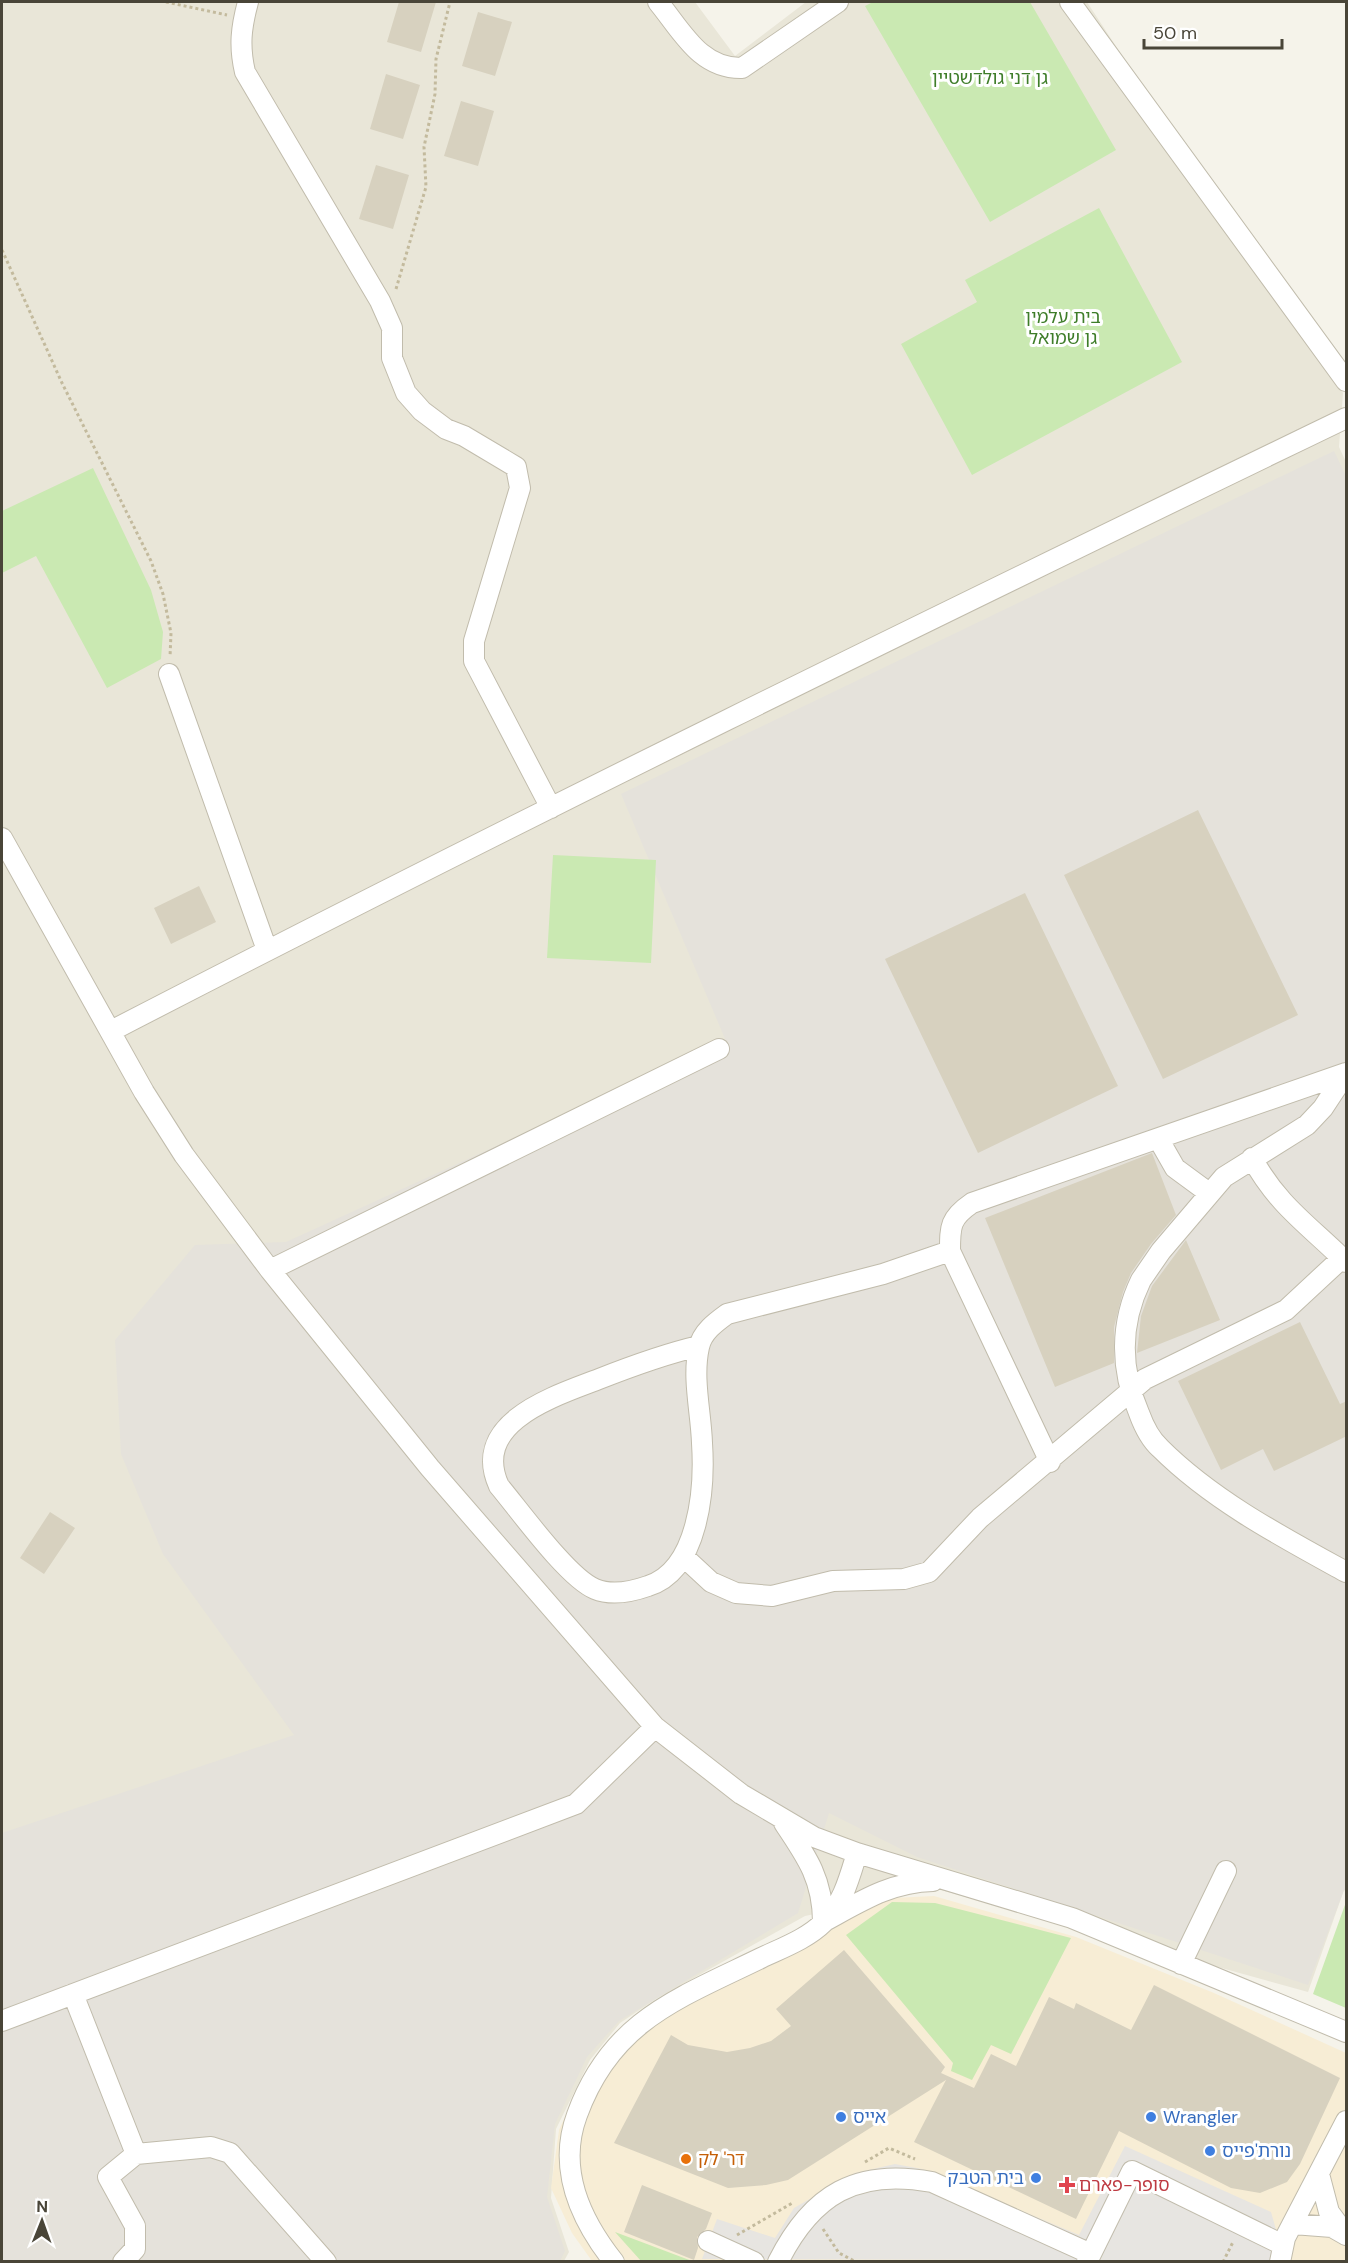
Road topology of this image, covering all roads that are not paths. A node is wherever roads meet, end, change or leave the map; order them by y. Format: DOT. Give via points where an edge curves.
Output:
graph roads {
  1 [pos="658,2"];
  2 [pos="838,2"];
  3 [pos="1070,2"];
  4 [pos="246,10"];
  5 [pos="1347,381"];
  6 [pos="1347,418"];
  7 [pos="169,674"];
  8 [pos="551,808"];
  9 [pos="2,838"];
  10 [pos="267,950"];
  11 [pos="111,1031"];
  12 [pos="719,1049"];
  13 [pos="1346,1073"];
  14 [pos="1159,1140"];
  15 [pos="1252,1158"];
  16 [pos="1209,1193"];
  17 [pos="950,1251"];
  18 [pos="1344,1260"];
  19 [pos="270,1270"];
  20 [pos="699,1346"];
  21 [pos="1129,1391"];
  22 [pos="1050,1462"];
  23 [pos="684,1557"];
  24 [pos="1347,1572"];
  25 [pos="655,1727"];
  26 [pos="783,1821"];
  27 [pos="857,1853"];
  28 [pos="1226,1870"];
  29 [pos="945,1880"];
  30 [pos="824,1922"];
  31 [pos="1181,1964"];
  32 [pos="73,1994"];
  33 [pos="2,2021"];
  34 [pos="1347,2032"];
  35 [pos="1347,2121"];
  36 [pos="136,2154"];
  37 [pos="1319,2174"];
  38 [pos="1293,2224"];
  39 [pos="1346,2235"];
  40 [pos="708,2241"];
  41 [pos="1282,2253"];
  42 [pos="1089,2258"];
  43 [pos="123,2262"];
  44 [pos="326,2262"];
  45 [pos="614,2262"];
  46 [pos="754,2262"];
  47 [pos="778,2262"];
  1 -- 2 [label="street" via="703,57 724,68 742,68"];
  3 -- 5 [label="street"];
  4 -- 8 [label="street" via="239,49 245,72 387,316 392,328 392,358 406,393 446,429 516,467 520,488 474,641 474,661"];
  6 -- 8 [label="street"];
  7 -- 10 [label="street"];
  8 -- 10 [label="street"];
  9 -- 11 [label="street"];
  10 -- 11 [label="street"];
  11 -- 19 [label="street" via="168,1131"];
  12 -- 19 [label="street"];
  13 -- 14 [label="street"];
  13 -- 15 [label="street" via="1307,1125"];
  14 -- 16 [label="street" via="1175,1168"];
  14 -- 17 [label="street" via="972,1203 958,1212 950,1225"];
  15 -- 16 [label="street"];
  15 -- 18 [label="street" via="1287,1207"];
  16 -- 21 [label="street" via="1161,1251 1133,1296 1125,1336"];
  17 -- 20 [label="street" via="883,1274 728,1314 711,1326"];
  17 -- 22 [label="street"];
  18 -- 21 [label="street" via="1286,1310 1145,1379"];
  19 -- 25 [label="street" via="430,1468"];
  20 -- 23 [label="street" via="703,1446 700,1496 695,1531"];
  20 -- 23 [label="street" via="663,1355 539,1402 513,1422 497,1441 492,1471 499,1486 570,1569 596,1589 615,1593 653,1585 670,1574"];
  21 -- 22 [label="street"];
  21 -- 24 [label="street" via="1158,1447 1273,1533"];
  22 -- 23 [label="street" via="980,1518 929,1572 904,1579 833,1581 772,1596 736,1593 711,1582"];
  25 -- 26 [label="street" via="724,1782"];
  25 -- 32 [label="street" via="576,1804"];
  26 -- 27 [label="street"];
  26 -- 30 [label="street" via="816,1876"];
  27 -- 29 [label="street"];
  27 -- 30 [label="street" via="846,1888"];
  28 -- 31 [label="street"];
  29 -- 30 [label="street" via="914,1881 879,1891"];
  29 -- 31 [label="street" via="1072,1918"];
  30 -- 45 [label="street" via="807,1936 656,2014 615,2045 595,2075 571,2131 567,2157 585,2220"];
  31 -- 34 [label="street"];
  32 -- 33 [label="street"];
  32 -- 36 [label="street"];
  35 -- 37 [label="street"];
  36 -- 43 [label="street" via="108,2177 135,2226 135,2249"];
  36 -- 44 [label="street" via="211,2147 230,2153"];
  37 -- 38 [label="street"];
  37 -- 39 [label="street" via="1329,2212"];
  38 -- 39 [label="street" via="1332,2228"];
  38 -- 41 [label="street"];
  40 -- 46 [label="street"];
  41 -- 42 [label="street" via="1132,2171"];
  42 -- 47 [label="street" via="954,2191 907,2178 881,2177 821,2201 788,2242"];
}
